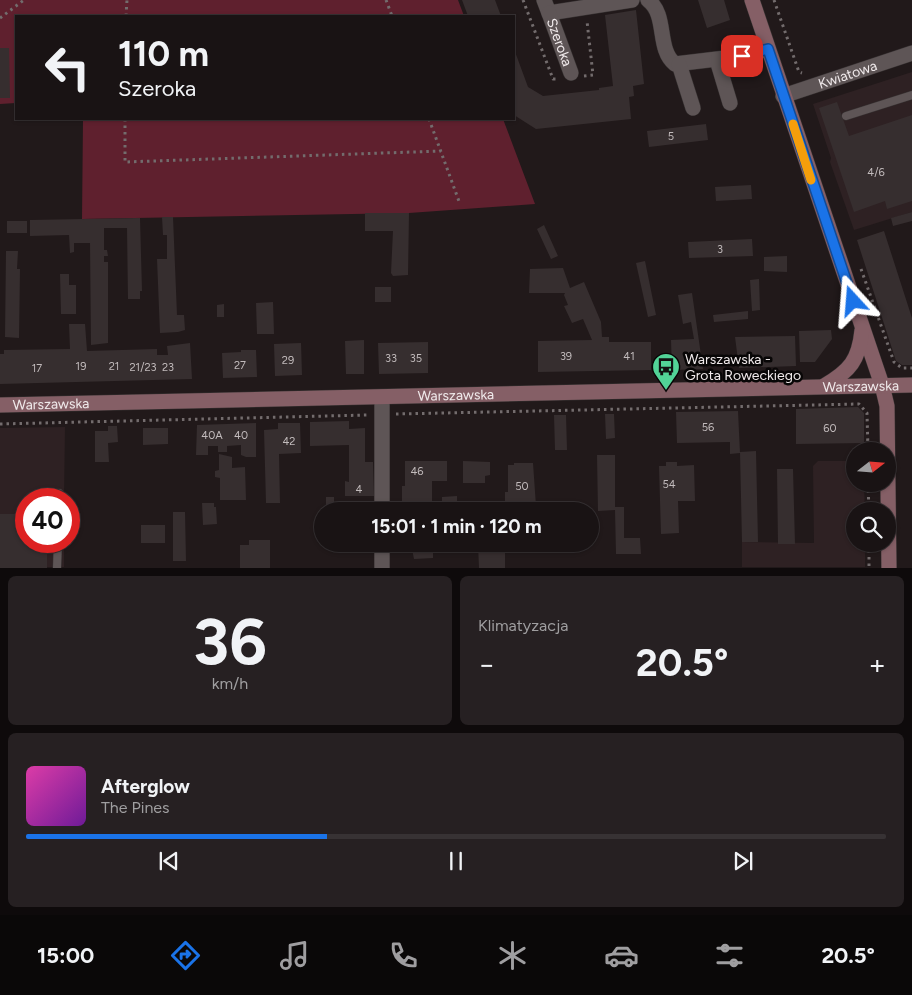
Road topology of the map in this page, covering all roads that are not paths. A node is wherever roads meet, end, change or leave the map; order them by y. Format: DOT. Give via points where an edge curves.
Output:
graph roads {
  1 [pos="632,0"];
  2 [pos="648,0"];
  3 [pos="752,0"];
  4 [pos="547,6"];
  5 [pos="584,7"];
  6 [pos="768,49"];
  7 [pos="912,53"];
  8 [pos="717,60"];
  9 [pos="679,64"];
  10 [pos="569,76"];
  11 [pos="912,95"];
  12 [pos="783,96"];
  13 [pos="730,103"];
  14 [pos="693,108"];
  15 [pos="846,116"];
  16 [pos="862,328"];
  17 [pos="912,385"];
  18 [pos="882,386"];
  19 [pos="822,388"];
  20 [pos="382,397"];
  21 [pos="0,405"];
  22 [pos="382,502"];
  23 [pos="382,552"];
  24 [pos="58,553"];
  25 [pos="57,568"];
  26 [pos="382,568"];
  27 [pos="889,568"];
  1 -- 5 [label="street, Szeroka"];
  2 -- 9 [label="street" via="659,13 670,60"];
  3 -- 6 [label="main road"];
  4 -- 5 [label="street, Szeroka"];
  4 -- 10 [label="street, Szeroka"];
  6 -- 8 [label="street"];
  6 -- 12 [label="main road"];
  7 -- 12 [label="street, Kwiatowa"];
  8 -- 9 [label="street"];
  8 -- 13 [label="street"];
  9 -- 14 [label="street"];
  11 -- 15 [label="lane"];
  12 -- 16 [label="main road"];
  16 -- 18 [label="main road"];
  16 -- 19 [label="main road" via="858,354 852,365 842,376"];
  17 -- 18 [label="main road, Warszawska"];
  18 -- 19 [label="main road, Warszawska"];
  18 -- 27 [label="main road" via="887,406"];
  19 -- 20 [label="main road, Warszawska"];
  20 -- 21 [label="main road, Warszawska"];
  20 -- 22 [label="street"];
  23 -- 26 [label="street"];
  24 -- 25 [label="lane"];
}
